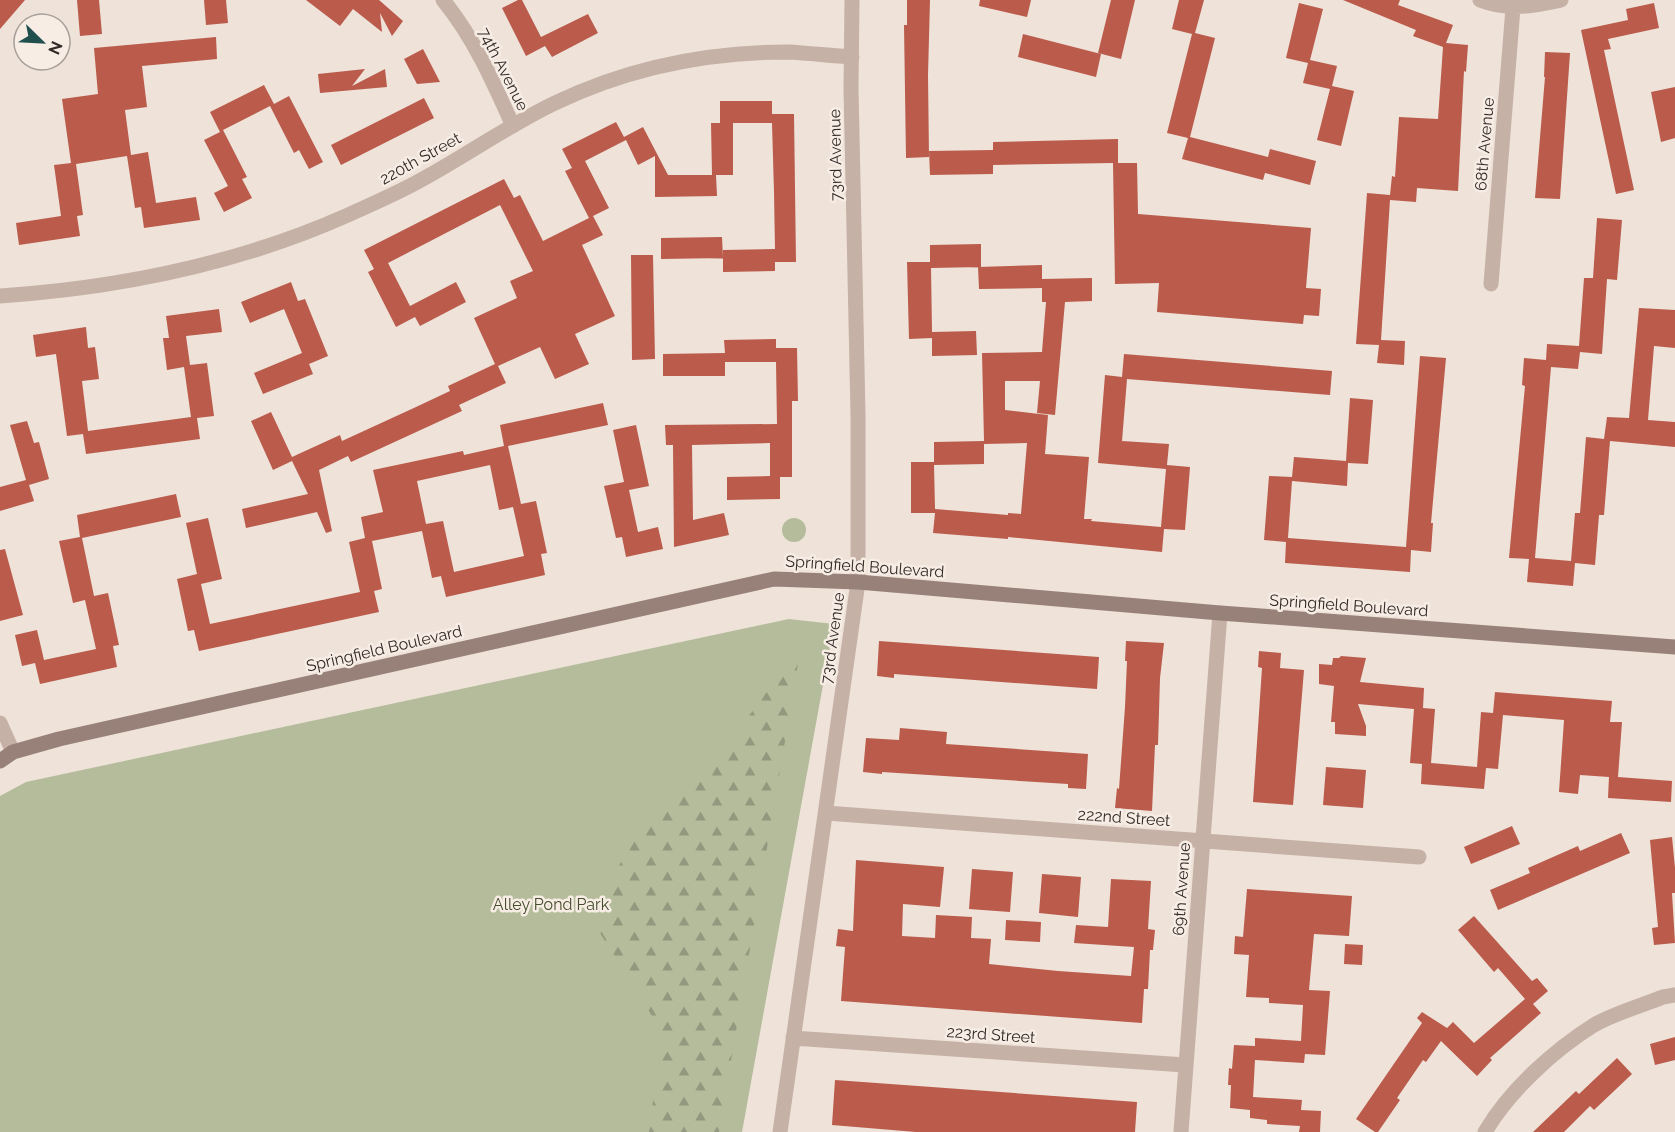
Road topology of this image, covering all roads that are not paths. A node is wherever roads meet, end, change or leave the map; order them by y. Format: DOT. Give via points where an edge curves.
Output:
graph roads {
  1 [pos="443,0"];
  2 [pos="852,0"];
  3 [pos="1480,0"];
  4 [pos="1560,0"];
  5 [pos="1513,8"];
  6 [pos="852,57"];
  7 [pos="513,126"];
  8 [pos="1491,284"];
  9 [pos="0,296"];
  10 [pos="858,582"];
  11 [pos="1220,613"];
  12 [pos="1675,647"];
  13 [pos="0,723"];
  14 [pos="14,752"];
  15 [pos="0,761"];
  16 [pos="826,813"];
  17 [pos="1203,841"];
  18 [pos="1419,856"];
  19 [pos="1675,995"];
  20 [pos="794,1038"];
  21 [pos="1185,1065"];
  22 [pos="780,1132"];
  23 [pos="1180,1132"];
  24 [pos="1485,1132"];
  1 -- 7 [label="street, 74th Avenue" via="490,73"];
  2 -- 6 [label="street, 73rd Avenue"];
  3 -- 5 [label="street"];
  4 -- 5 [label="street"];
  5 -- 8 [label="street, 68th Avenue"];
  6 -- 7 [label="street, 220th Street" via="747,53 657,66 555,103"];
  6 -- 10 [label="street, 73rd Avenue"];
  7 -- 9 [label="street, 220th Street" via="421,181 273,244 129,281 63,292"];
  10 -- 11 [label="main road, Springfield Boulevard"];
  10 -- 14 [label="main road, Springfield Boulevard" via="774,579"];
  10 -- 16 [label="street, 73rd Avenue"];
  11 -- 12 [label="main road, Springfield Boulevard"];
  11 -- 17 [label="street, 69th Avenue"];
  13 -- 14 [label="street"];
  14 -- 15 [label="main road, Springfield Boulevard"];
  16 -- 17 [label="street, 222nd Street"];
  16 -- 20 [label="street, 73rd Avenue"];
  17 -- 18 [label="street, 222nd Street"];
  17 -- 21 [label="street, 69th Avenue"];
  19 -- 24 [label="street" via="1596,1024 1543,1062"];
  20 -- 21 [label="street, 223rd Street"];
  20 -- 22 [label="street, 73rd Avenue"];
  21 -- 23 [label="street, 69th Avenue"];
}
